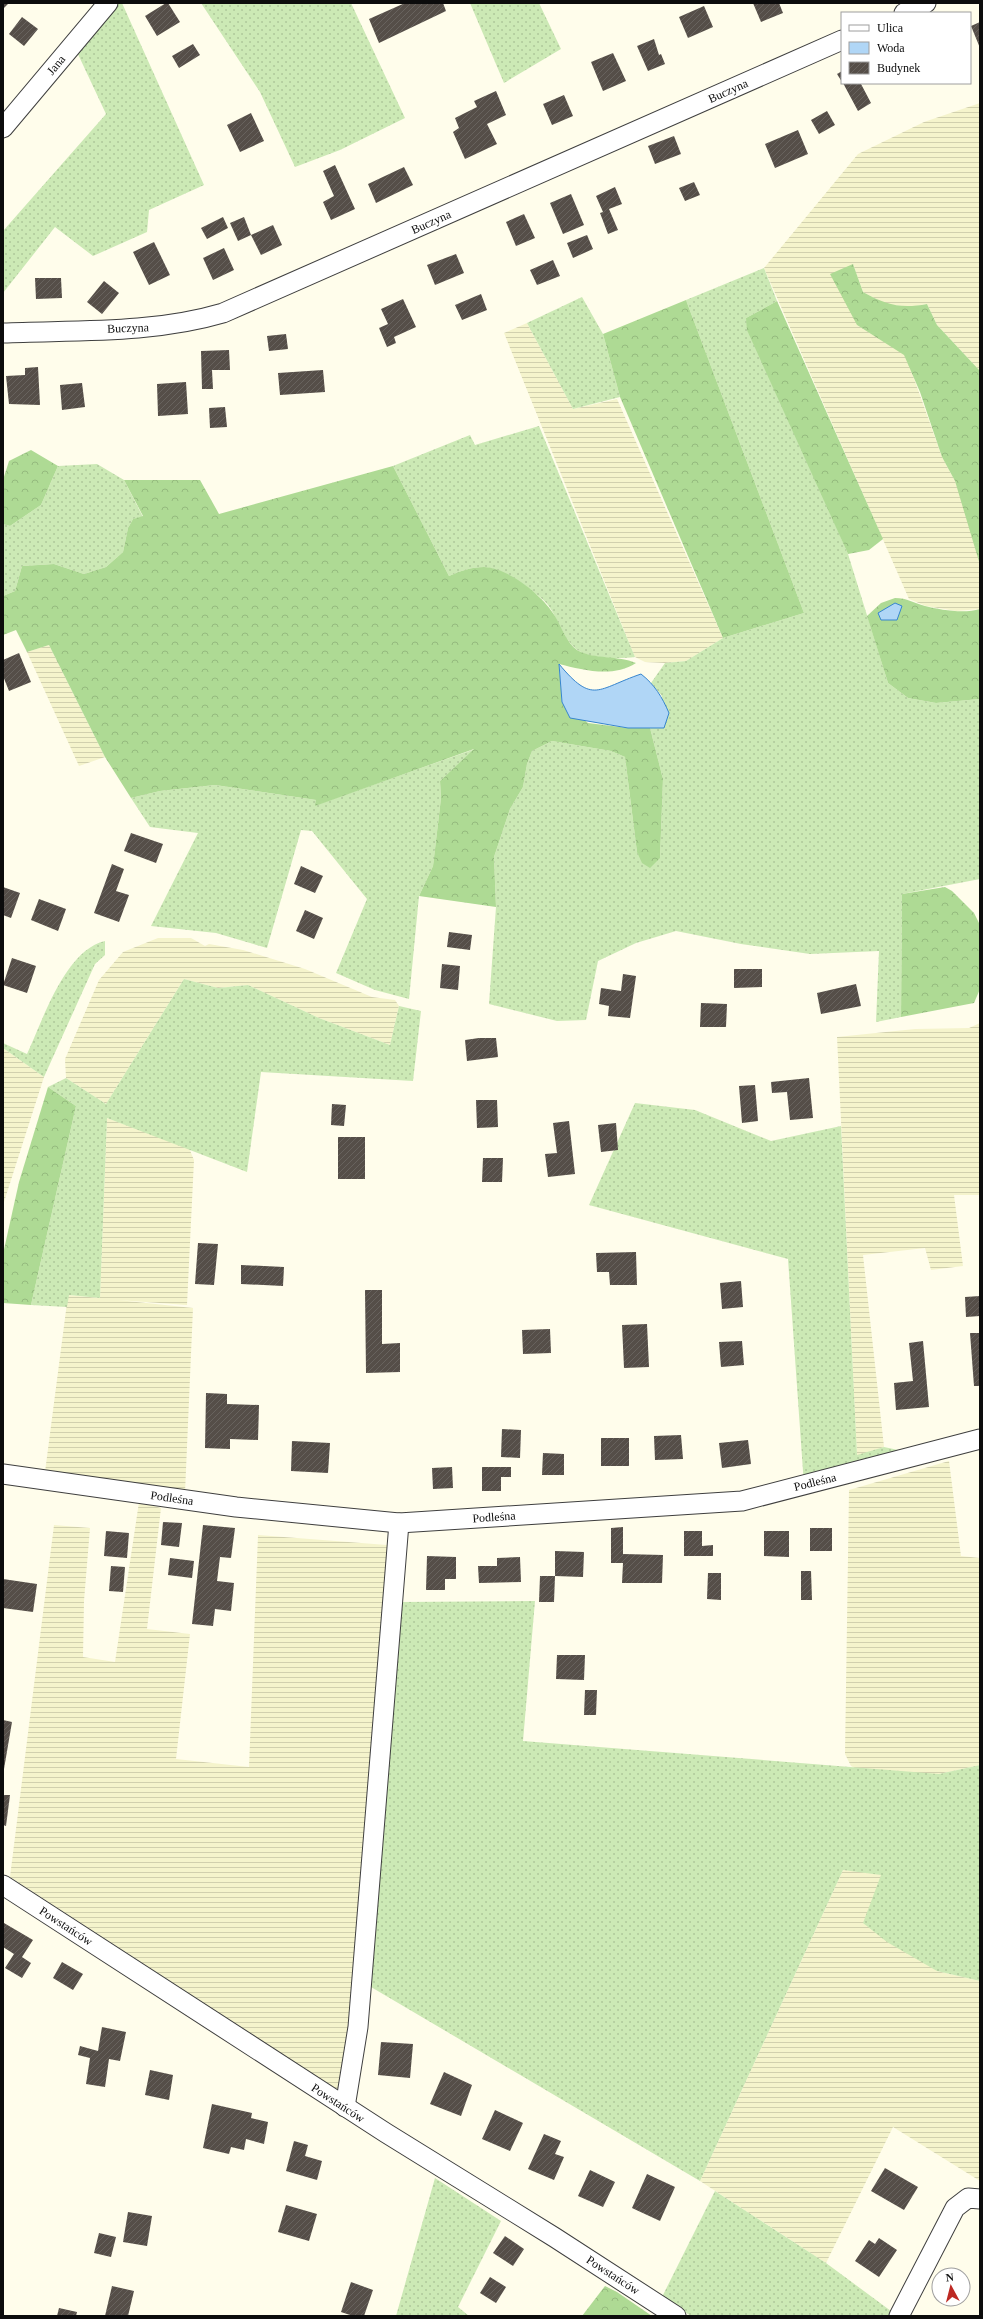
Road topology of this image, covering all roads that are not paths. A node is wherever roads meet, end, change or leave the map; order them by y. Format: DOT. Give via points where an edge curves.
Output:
graph roads {
  1 [pos="108,3"];
  2 [pos="926,3"];
  3 [pos="906,12"];
  4 [pos="841,40"];
  5 [pos="3,128"];
  6 [pos="3,333"];
  7 [pos="980,1439"];
  8 [pos="3,1474"];
  9 [pos="399,1523"];
  10 [pos="3,1885"];
  11 [pos="345,2107"];
  12 [pos="980,2199"];
  13 [pos="676,2316"];
  14 [pos="899,2316"];
  1 -- 5 [label="street, Jana"];
  2 -- 3 [label="street"];
  4 -- 6 [label="street, Buczyna" via="223,313 194,322 164,327"];
  7 -- 9 [label="street, Podleśna" via="742,1501"];
  8 -- 9 [label="street, Podleśna" via="236,1507"];
  9 -- 11 [label="street" via="358,2027"];
  10 -- 11 [label="street, Powstańców"];
  11 -- 13 [label="street, Powstańców"];
  12 -- 14 [label="street" via="968,2198 955,2208"];
}
